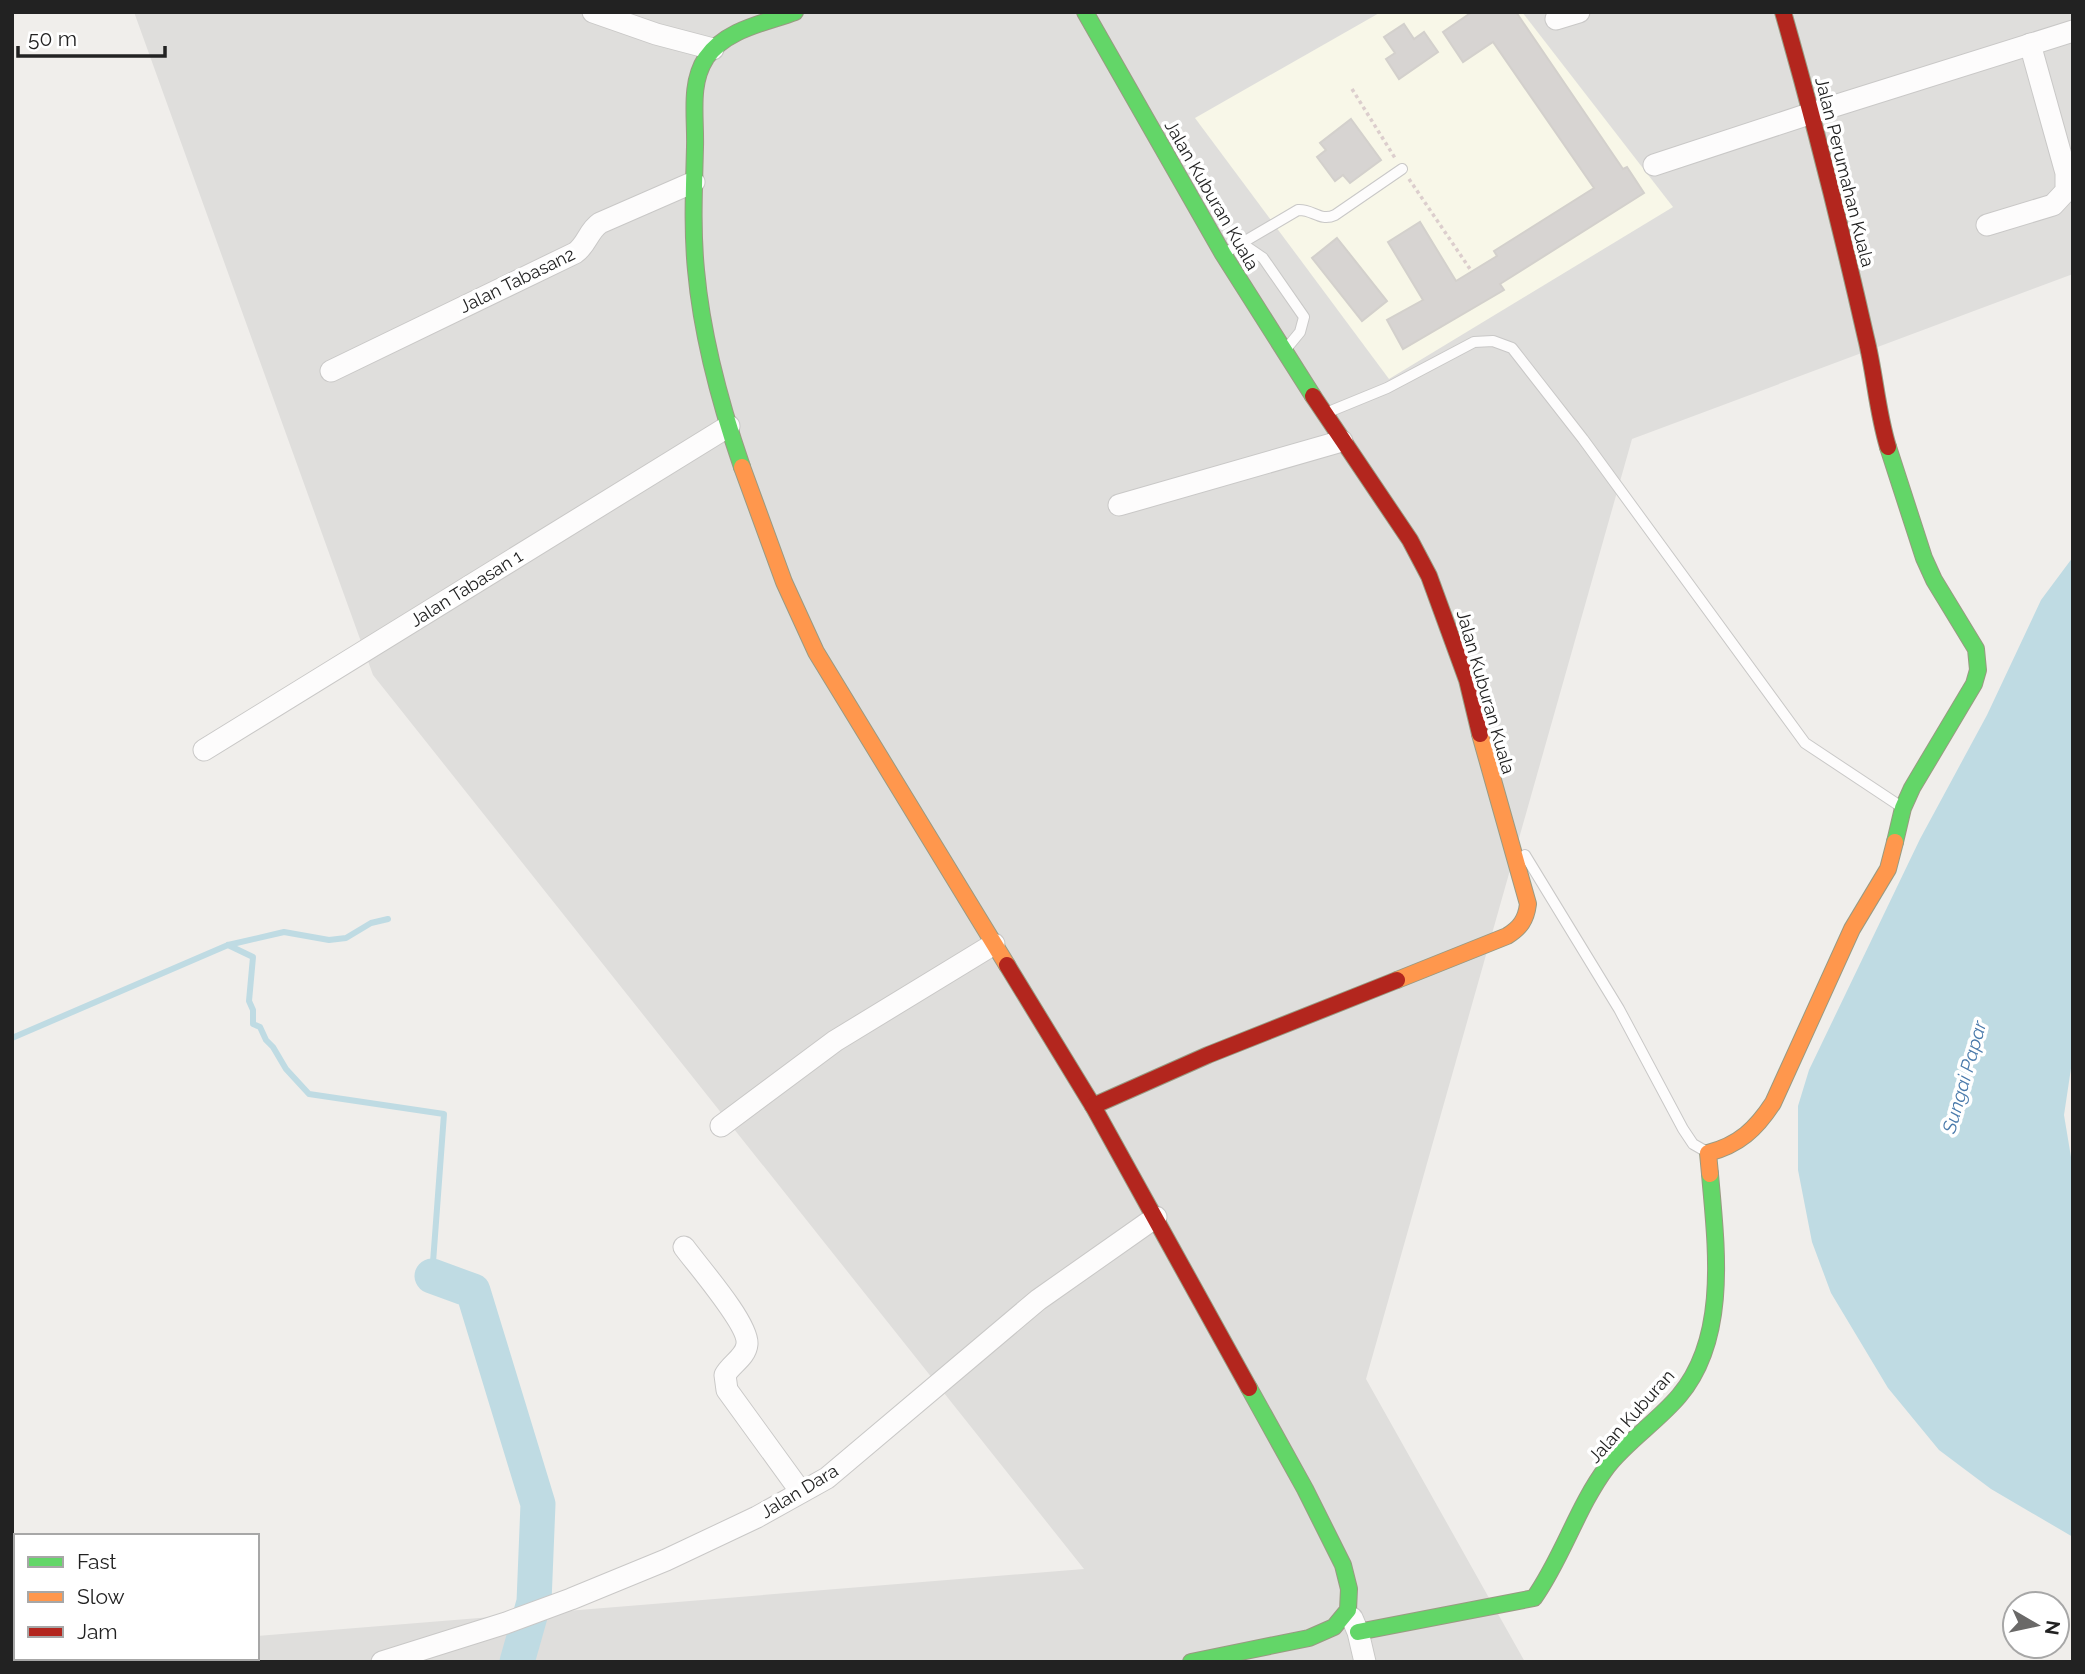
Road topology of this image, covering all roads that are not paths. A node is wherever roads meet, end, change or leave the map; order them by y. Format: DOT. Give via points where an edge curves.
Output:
graph roads {
  1 [pos="593,12"];
  2 [pos="795,12"];
  3 [pos="1085,12"];
  4 [pos="1579,12"];
  5 [pos="1783,12"];
  6 [pos="1556,19"];
  7 [pos="2073,32"];
  8 [pos="2030,44"];
  9 [pos="713,49"];
  10 [pos="1812,113"];
  11 [pos="1654,165"];
  12 [pos="1402,169"];
  13 [pos="694,182"];
  14 [pos="1987,225"];
  15 [pos="1241,243"];
  16 [pos="1223,254"];
  17 [pos="1284,352"];
  18 [pos="331,371"];
  19 [pos="1324,414"];
  20 [pos="729,426"];
  21 [pos="1342,441"];
  22 [pos="1119,505"];
  23 [pos="204,750"];
  24 [pos="1903,808"];
  25 [pos="1505,823"];
  26 [pos="995,944"];
  27 [pos="1093,1106"];
  28 [pos="721,1126"];
  29 [pos="1707,1153"];
  30 [pos="1156,1217"];
  31 [pos="684,1247"];
  32 [pos="801,1492"];
  33 [pos="1348,1610"];
  34 [pos="1358,1633"];
  35 [pos="382,1662"];
  36 [pos="1191,1662"];
  37 [pos="1365,1662"];
  1 -- 9 [label="street"];
  2 -- 9 [label="street" via="729,37"];
  3 -- 16 [label="street, Jalan Kuburan Kuala"];
  4 -- 6 [label="street"];
  5 -- 10 [label="street, Jalan Perumahan Kuala"];
  7 -- 8 [label="street"];
  8 -- 10 [label="street"];
  8 -- 14 [label="street" via="2066,173 2066,191 2053,205"];
  9 -- 13 [label="street" via="697,79"];
  10 -- 11 [label="street"];
  10 -- 24 [label="street, Jalan Perumahan Kuala" via="1867,341 1880,421 1934,580 1978,658 1974,684"];
  12 -- 15 [label="lane" via="1335,215 1323,218 1298,210"];
  13 -- 18 [label="street, Jalan Tabasan2" via="600,223 575,253"];
  13 -- 20 [label="street" via="698,290"];
  15 -- 16 [label="lane"];
  15 -- 17 [label="lane" via="1263,258 1304,317 1300,332"];
  16 -- 17 [label="street, Jalan Kuburan Kuala"];
  17 -- 19 [label="street, Jalan Kuburan Kuala"];
  19 -- 21 [label="street, Jalan Kuburan Kuala"];
  19 -- 24 [label="lane" via="1387,388 1474,342 1493,341 1511,348 1805,743"];
  20 -- 23 [label="street, Jalan Tabasan 1"];
  20 -- 26 [label="street" via="774,556 816,652"];
  21 -- 22 [label="street"];
  21 -- 25 [label="street, Jalan Kuburan Kuala" via="1410,540 1429,576 1467,680"];
  24 -- 29 [label="street, Jalan Perumahan Kuala" via="1888,869 1852,929 1773,1103 1745,1139"];
  25 -- 27 [label="street, Jalan Kuburan Kuala" via="1528,904 1527,919 1520,929"];
  25 -- 29 [label="lane" via="1619,1009 1683,1129 1693,1144"];
  26 -- 27 [label="street"];
  26 -- 28 [label="street" via="835,1041"];
  27 -- 30 [label="street"];
  29 -- 34 [label="street, Jalan Kuburan" via="1715,1241 1710,1338 1695,1374 1664,1414 1608,1465 1546,1582 1534,1598 1516,1603"];
  30 -- 32 [label="street, Jalan Dara" via="1038,1300 827,1478"];
  30 -- 33 [label="street" via="1306,1489 1343,1565"];
  31 -- 32 [label="street" via="741,1323 748,1342 744,1354 725,1374 727,1390"];
  32 -- 35 [label="street, Jalan Dara" via="666,1560 571,1599"];
  33 -- 34 [label="street"];
  33 -- 36 [label="street" via="1334,1627 1309,1638"];
  34 -- 37 [label="street"];
}
